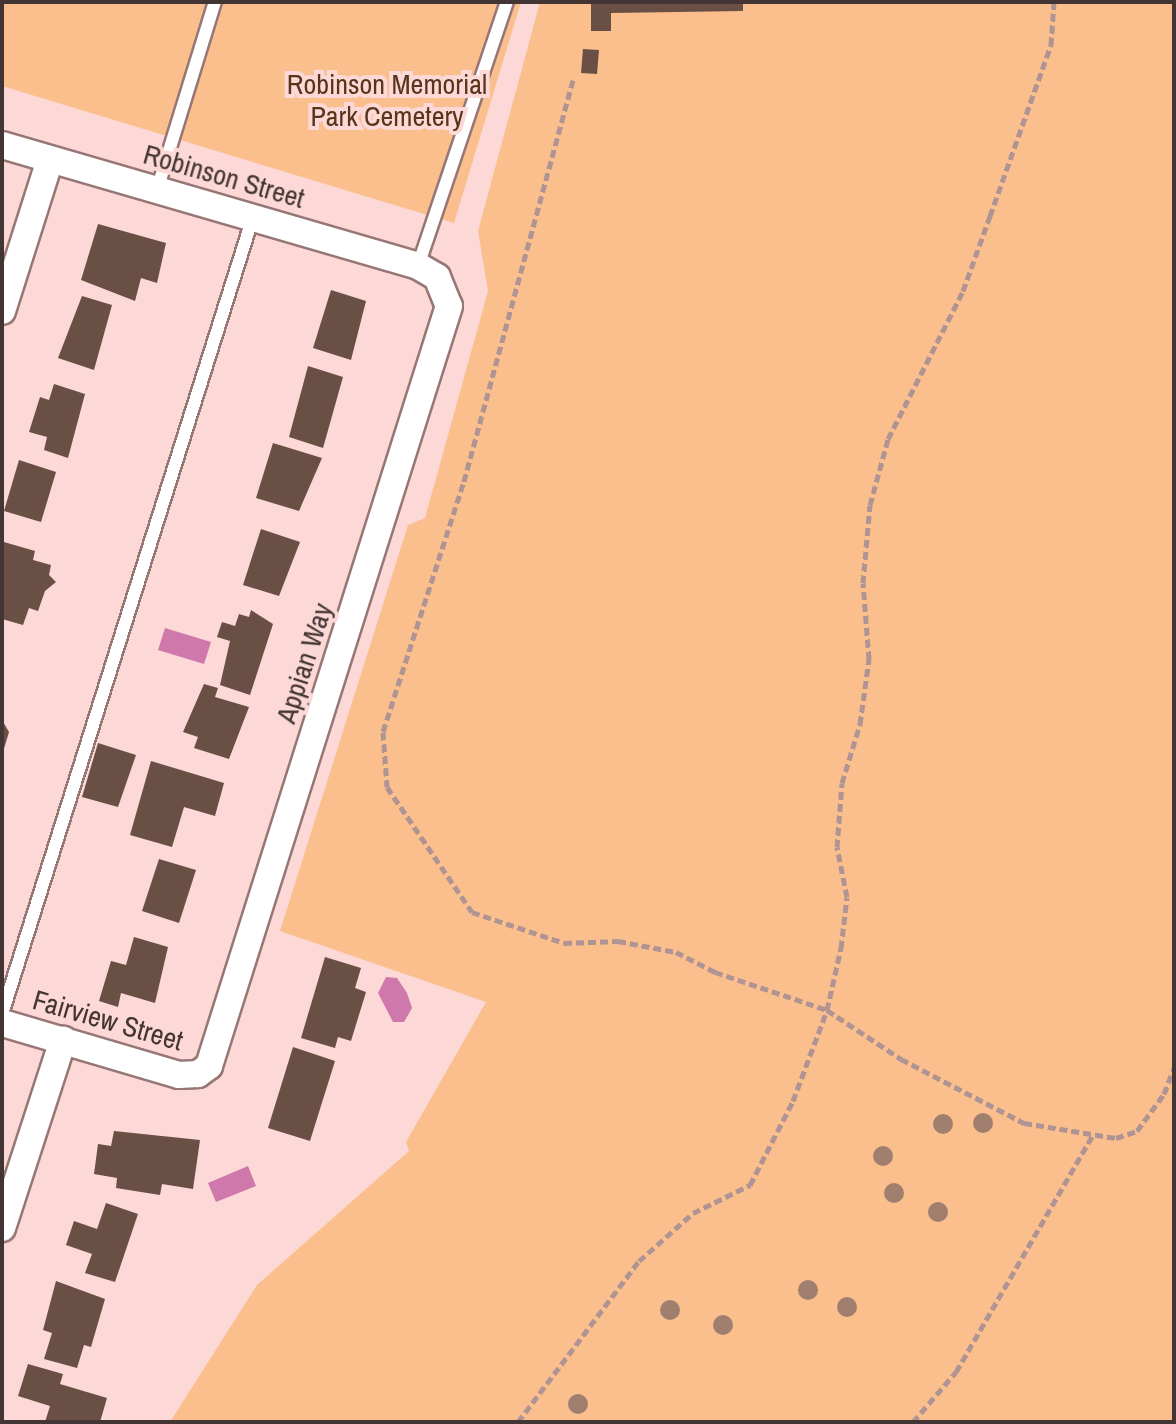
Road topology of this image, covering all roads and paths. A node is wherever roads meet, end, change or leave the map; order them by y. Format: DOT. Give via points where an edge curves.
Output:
graph roads {
  1 [pos="215,2"];
  2 [pos="507,2"];
  3 [pos="1054,2"];
  4 [pos="573,80"];
  5 [pos="2,145"];
  6 [pos="50,160"];
  7 [pos="157,190"];
  8 [pos="253,217"];
  9 [pos="423,268"];
  10 [pos="2,311"];
  11 [pos="827,1010"];
  12 [pos="2,1014"];
  13 [pos="2,1023"];
  14 [pos="63,1040"];
  15 [pos="1174,1068"];
  16 [pos="198,1074"];
  17 [pos="1093,1135"];
  18 [pos="2,1228"];
  19 [pos="518,1422"];
  20 [pos="913,1422"];
  1 -- 7 [label="lane"];
  2 -- 9 [label="lane"];
  3 -- 11 [label="path" via="1051,45 963,291 888,439 870,505 863,583 869,659 860,724 842,783 837,847 847,897"];
  4 -- 11 [label="path" via="463,484 383,732 387,787 472,912 564,943 618,941 676,952 715,972"];
  5 -- 6 [label="street, Robinson Street"];
  6 -- 7 [label="street, Robinson Street"];
  6 -- 10 [label="street"];
  7 -- 8 [label="street, Robinson Street"];
  8 -- 9 [label="street, Robinson Street"];
  8 -- 12 [label="lane"];
  9 -- 16 [label="street, Appian Way" via="443,285 448,315 213,1057"];
  11 -- 17 [label="path" via="901,1059 1024,1123"];
  11 -- 19 [label="path" via="778,1136 750,1185 693,1213 639,1261"];
  13 -- 14 [label="street, Fairview Street"];
  14 -- 16 [label="street, Fairview Street"];
  14 -- 18 [label="street"];
  15 -- 17 [label="path" via="1164,1094 1137,1131 1116,1138"];
  17 -- 20 [label="path" via="956,1372"];
}
